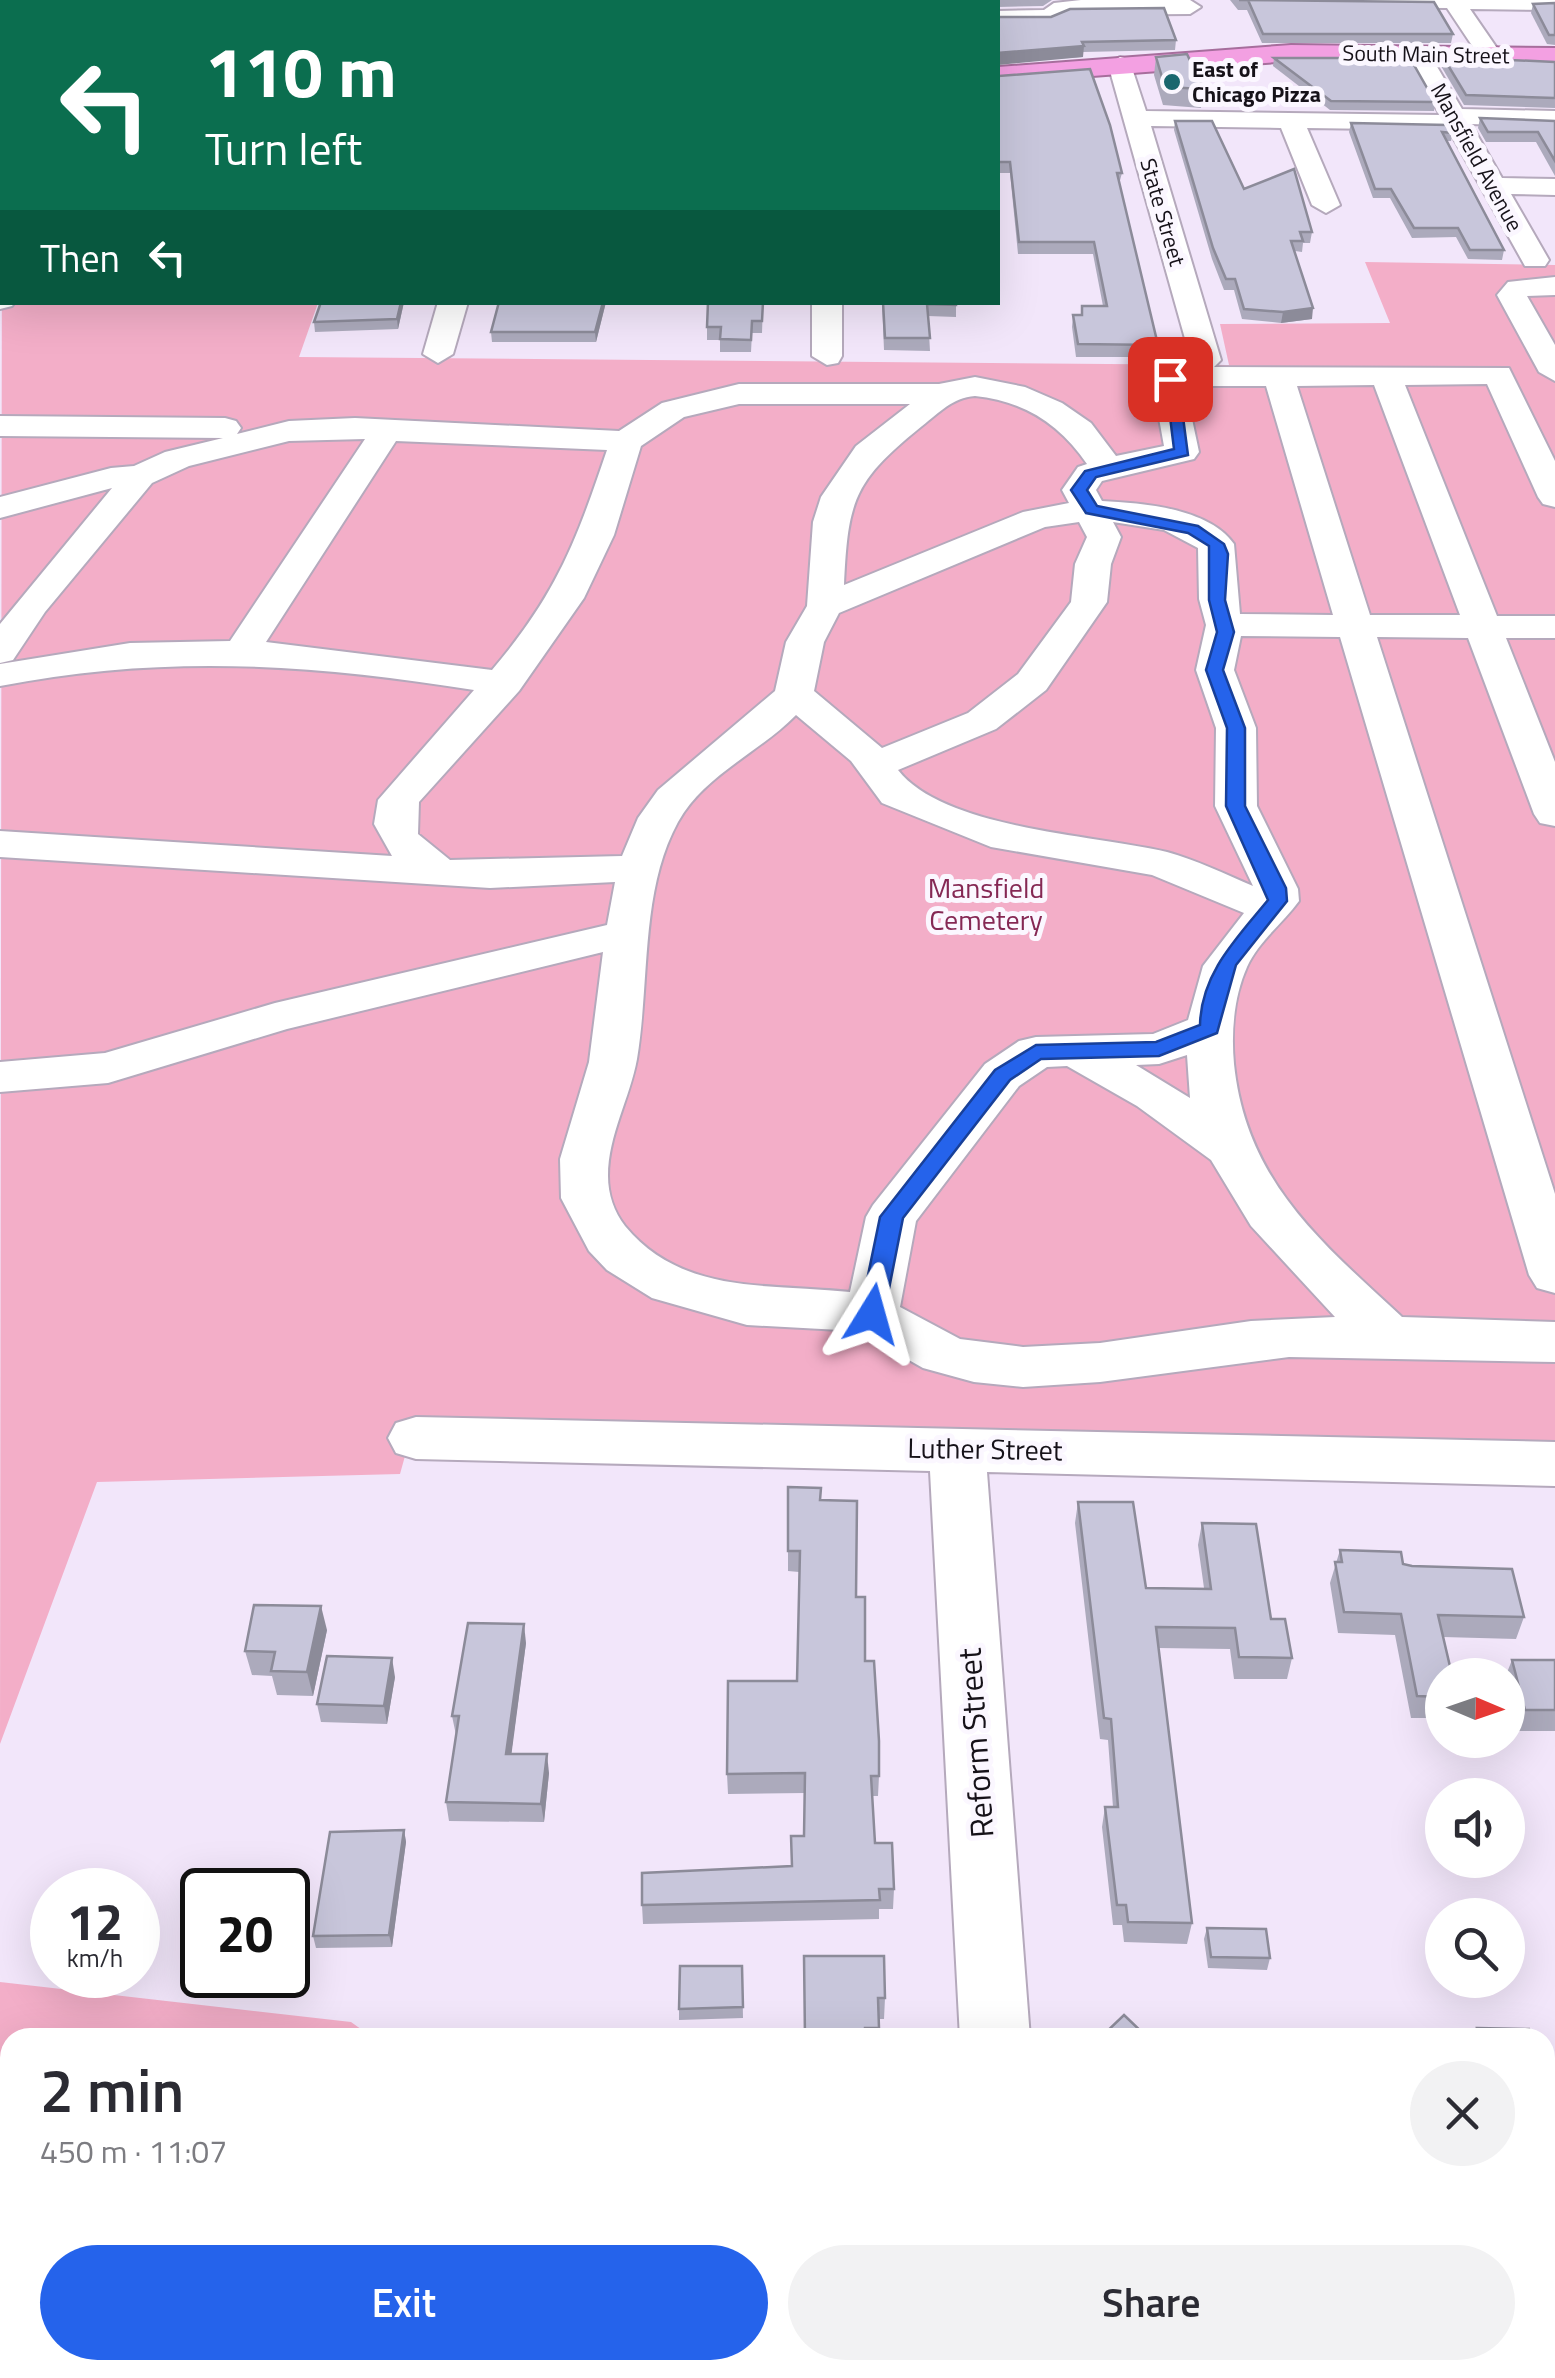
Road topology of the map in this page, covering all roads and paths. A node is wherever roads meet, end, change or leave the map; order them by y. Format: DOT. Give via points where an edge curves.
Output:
graph roads {
  1 [pos="1328,0"];
  2 [pos="1454,0"];
  3 [pos="1555,2"];
  4 [pos="1000,18"];
  5 [pos="1197,26"];
  6 [pos="1418,53"];
  7 [pos="1489,54"];
  8 [pos="1555,56"];
  9 [pos="1120,64"];
  10 [pos="1000,74"];
  11 [pos="1136,118"];
  12 [pos="1455,119"];
  13 [pos="1555,119"];
  14 [pos="1292,120"];
  15 [pos="1493,186"];
  16 [pos="1555,187"];
  17 [pos="1326,205"];
  18 [pos="1535,260"];
  19 [pos="1555,286"];
  20 [pos="451,305"];
  21 [pos="827,305"];
  22 [pos="438,354"];
  23 [pos="827,356"];
  24 [pos="1206,360"];
  25 [pos="1385,374"];
  26 [pos="1555,374"];
  27 [pos="1278,375"];
  28 [pos="1498,375"];
  29 [pos="942,394"];
  30 [pos="0,426"];
  31 [pos="289,431"];
  32 [pos="386,431"];
  33 [pos="626,441"];
  34 [pos="1109,467"];
  35 [pos="140,476"];
  36 [pos="1555,497"];
  37 [pos="0,508"];
  38 [pos="1092,509"];
  39 [pos="824,606"];
  40 [pos="1225,626"];
  41 [pos="1483,626"];
  42 [pos="1555,626"];
  43 [pos="1355,627"];
  44 [pos="243,649"];
  45 [pos="0,652"];
  46 [pos="0,674"];
  47 [pos="505,682"];
  48 [pos="794,694"];
  49 [pos="876,764"];
  50 [pos="1555,814"];
  51 [pos="0,844"];
  52 [pos="642,868"];
  53 [pos="439,871"];
  54 [pos="1272,910"];
  55 [pos="628,933"];
  56 [pos="1210,1028"];
  57 [pos="1074,1051"];
  58 [pos="0,1077"];
  59 [pos="1226,1148"];
  60 [pos="1555,1275"];
  61 [pos="872,1314"];
  62 [pos="1391,1339"];
  63 [pos="1555,1342"];
  64 [pos="416,1438"];
  65 [pos="957,1448"];
  66 [pos="1555,1464"];
  67 [pos="994,2028"];
  1 -- 2 [label="street"];
  2 -- 3 [label="street"];
  2 -- 7 [label="street"];
  4 -- 5 [label="street" via="1050,17 1081,7"];
  5 -- 6 [label="highway, South Main Street"];
  5 -- 9 [label="highway, South Main Street"];
  6 -- 7 [label="highway, South Main Street"];
  6 -- 12 [label="street, Mansfield Avenue"];
  7 -- 8 [label="highway, South Main Street"];
  9 -- 10 [label="highway, South Main Street"];
  9 -- 11 [label="street, State Street"];
  11 -- 14 [label="street"];
  11 -- 24 [label="street, State Street"];
  12 -- 13 [label="street"];
  12 -- 14 [label="street"];
  12 -- 15 [label="street, Mansfield Avenue"];
  14 -- 17 [label="street"];
  15 -- 16 [label="street"];
  15 -- 18 [label="street, Mansfield Avenue"];
  19 -- 26 [label="street" via="1526,286 1512,295"];
  20 -- 22 [label="street"];
  21 -- 23 [label="street"];
  25 -- 27 [label="street"];
  25 -- 28 [label="street"];
  25 -- 41 [label="street"];
  26 -- 28 [label="street"];
  27 -- 34 [label="street" via="1170,379 1182,452"];
  27 -- 43 [label="street"];
  28 -- 36 [label="street"];
  29 -- 33 [label="street" via="739,394 672,410"];
  29 -- 34 [label="street" via="964,385 1010,391 1080,430"];
  29 -- 39 [label="street" via="868,453 838,497"];
  30 -- 31 [label="street"];
  31 -- 32 [label="street"];
  31 -- 35 [label="street" via="177,459"];
  32 -- 33 [label="street"];
  32 -- 44 [label="street"];
  33 -- 47 [label="street" via="584,564"];
  34 -- 38 [label="street" via="1082,482 1079,490"];
  35 -- 37 [label="street"];
  35 -- 45 [label="street" via="41,592"];
  38 -- 39 [label="street" via="1008,528"];
  38 -- 40 [label="street" via="1193,529 1216,544 1217,600"];
  38 -- 49 [label="street" via="1104,537 1093,564 1090,602 1041,672 982,721"];
  39 -- 48 [label="street" via="805,642"];
  40 -- 43 [label="street"];
  40 -- 54 [label="street" via="1215,670 1236,728 1233,788 1244,829 1276,888"];
  41 -- 42 [label="street"];
  41 -- 43 [label="street"];
  41 -- 50 [label="street"];
  43 -- 60 [label="street"];
  44 -- 46 [label="street" via="100,656"];
  44 -- 47 [label="street"];
  47 -- 53 [label="street" via="412,782 392,817 406,850"];
  48 -- 49 [label="street"];
  48 -- 52 [label="street" via="672,799 656,823"];
  49 -- 54 [label="street" via="896,794 967,826 1149,860"];
  51 -- 53 [label="street"];
  52 -- 53 [label="street"];
  52 -- 55 [label="street"];
  54 -- 56 [label="street" via="1226,964"];
  55 -- 58 [label="street" via="275,1017 108,1068"];
  55 -- 61 [label="street" via="614,1060 581,1182 592,1216 629,1259 681,1289 768,1308"];
  56 -- 57 [label="street" via="1159,1049"];
  56 -- 59 [label="street" via="1212,1099"];
  57 -- 59 [label="street" via="1154,1095"];
  57 -- 61 [label="street" via="1036,1052 1002,1075 929,1166 892,1217"];
  59 -- 62 [label="street" via="1285,1235"];
  61 -- 62 [label="street" via="928,1348 985,1364 1107,1363 1290,1338"];
  62 -- 63 [label="street"];
  64 -- 65 [label="street, Luther Street"];
  65 -- 66 [label="street, Luther Street"];
  65 -- 67 [label="street, Reform Street"];
}
